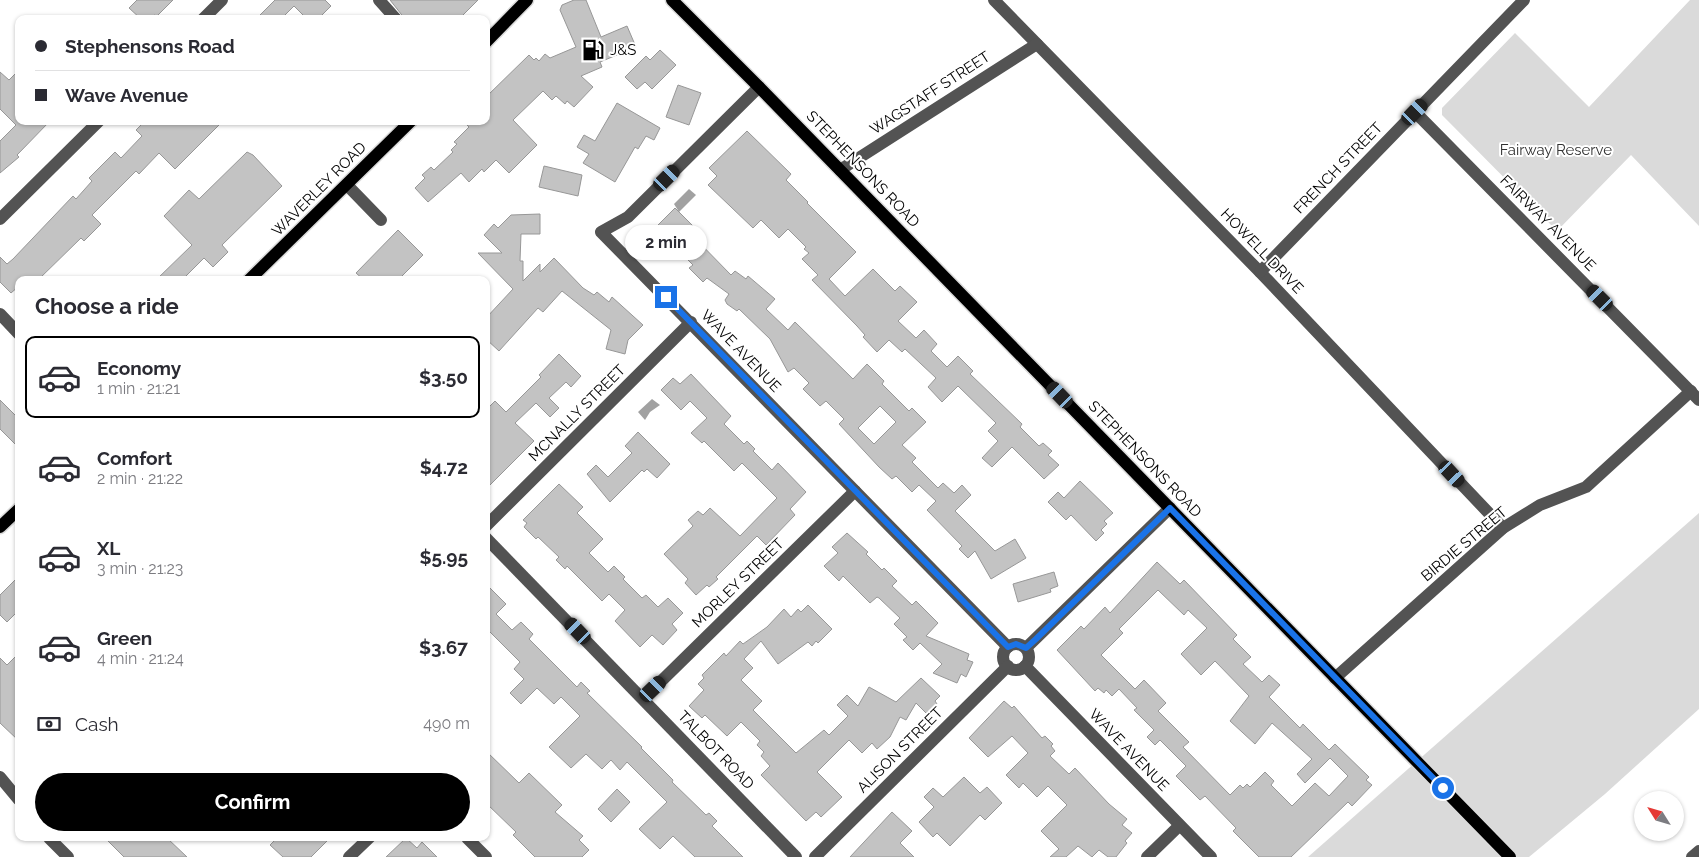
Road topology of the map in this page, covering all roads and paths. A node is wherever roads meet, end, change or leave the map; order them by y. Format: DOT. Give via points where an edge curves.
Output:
graph roads {
  1 [pos="222,0"];
  2 [pos="379,0"];
  3 [pos="522,0"];
  4 [pos="528,0"];
  5 [pos="672,0"];
  6 [pos="994,0"];
  7 [pos="1524,0"];
  8 [pos="515,11"];
  9 [pos="207,15"];
  10 [pos="392,15"];
  11 [pos="490,38"];
  12 [pos="1037,44"];
  13 [pos="760,87"];
  14 [pos="1415,112"];
  15 [pos="95,125"];
  16 [pos="407,125"];
  17 [pos="840,170"];
  18 [pos="346,185"];
  19 [pos="0,219"];
  20 [pos="381,220"];
  21 [pos="1260,272"];
  22 [pos="253,276"];
  23 [pos="0,314"];
  24 [pos="691,322"];
  25 [pos="15,330"];
  26 [pos="1695,395"];
  27 [pos="855,491"];
  28 [pos="1170,508"];
  29 [pos="15,513"];
  30 [pos="490,522"];
  31 [pos="0,527"];
  32 [pos="1503,528"];
  33 [pos="490,542"];
  34 [pos="1008,647"];
  35 [pos="1026,648"];
  36 [pos="1008,666"];
  37 [pos="1025,666"];
  38 [pos="1335,678"];
  39 [pos="644,698"];
  40 [pos="0,777"];
  41 [pos="15,795"];
  42 [pos="1179,826"];
  43 [pos="52,841"];
  44 [pos="366,841"];
  45 [pos="470,841"];
  46 [pos="1699,851"];
  47 [pos="68,857"];
  48 [pos="349,857"];
  49 [pos="486,857"];
  50 [pos="796,857"];
  51 [pos="816,857"];
  52 [pos="1147,857"];
  53 [pos="1211,857"];
  54 [pos="1510,857"];
  55 [pos="1692,857"];
  1 -- 9 [label="street"];
  2 -- 10 [label="street"];
  3 -- 8 [label="main road"];
  4 -- 8 [label="main road"];
  5 -- 13 [label="main road, STEPHENSONS ROAD"];
  6 -- 12 [label="street, HOWELL DRIVE"];
  7 -- 14 [label="street, FRENCH STREET"];
  8 -- 11 [label="main road"];
  12 -- 17 [label="street, WAGSTAFF STREET"];
  12 -- 21 [label="street, HOWELL DRIVE"];
  13 -- 17 [label="main road, STEPHENSONS ROAD"];
  13 -- 24 [label="street, WAVE AVENUE" via="628,217 601,232"];
  14 -- 21 [label="street, FRENCH STREET"];
  14 -- 26 [label="street, FAIRWAY AVENUE"];
  15 -- 19 [label="street"];
  16 -- 18 [label="main road, WAVERLEY ROAD"];
  17 -- 28 [label="main road, STEPHENSONS ROAD"];
  18 -- 20 [label="street"];
  18 -- 22 [label="main road, WAVERLEY ROAD"];
  21 -- 32 [label="street, HOWELL DRIVE"];
  23 -- 25 [label="street"];
  24 -- 27 [label="street, WAVE AVENUE"];
  24 -- 30 [label="street, MCNALLY STREET"];
  26 -- 32 [label="street, BIRDIE STREET" via="1586,487 1540,505"];
  27 -- 34 [label="street, WAVE AVENUE"];
  27 -- 39 [label="street, MORLEY STREET"];
  28 -- 35 [label="street"];
  28 -- 38 [label="main road, STEPHENSONS ROAD"];
  29 -- 31 [label="main road"];
  32 -- 38 [label="street, BIRDIE STREET"];
  33 -- 39 [label="street, TALBOT ROAD"];
  34 -- 35 [label="street" via="1016,644"];
  34 -- 36 [label="street" via="1004,658"];
  35 -- 37 [label="street" via="1029,656"];
  36 -- 37 [label="street" via="1017,669"];
  36 -- 51 [label="street, ALISON STREET"];
  37 -- 42 [label="street, WAVE AVENUE"];
  38 -- 54 [label="main road, STEPHENSONS ROAD"];
  39 -- 50 [label="street, TALBOT ROAD"];
  40 -- 41 [label="street"];
  42 -- 52 [label="street"];
  42 -- 53 [label="street, WAVE AVENUE"];
  43 -- 47 [label="street"];
  44 -- 48 [label="street"];
  45 -- 49 [label="street"];
  46 -- 55 [label="street"];
}
